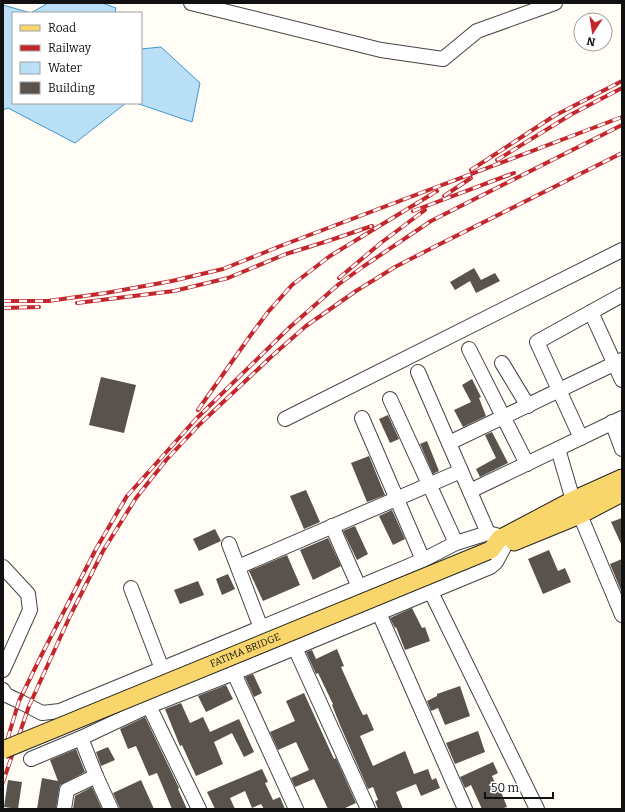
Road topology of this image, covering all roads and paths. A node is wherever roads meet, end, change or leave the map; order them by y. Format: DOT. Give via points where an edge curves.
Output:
graph roads {
  1 [pos="191,3"];
  2 [pos="555,3"];
  3 [pos="622,250"];
  4 [pos="622,295"];
  5 [pos="591,312"];
  6 [pos="469,349"];
  7 [pos="618,362"];
  8 [pos="502,363"];
  9 [pos="418,372"];
  10 [pos="622,380"];
  11 [pos="560,390"];
  12 [pos="390,399"];
  13 [pos="528,406"];
  14 [pos="504,417"];
  15 [pos="362,418"];
  16 [pos="285,419"];
  17 [pos="617,420"];
  18 [pos="581,438"];
  19 [pos="450,444"];
  20 [pos="558,449"];
  21 [pos="622,449"];
  22 [pos="527,464"];
  23 [pos="461,471"];
  24 [pos="622,478"];
  25 [pos="429,485"];
  26 [pos="470,492"];
  27 [pos="622,494"];
  28 [pos="397,499"];
  29 [pos="577,507"];
  30 [pos="332,526"];
  31 [pos="456,543"];
  32 [pos="229,544"];
  33 [pos="495,544"];
  34 [pos="423,560"];
  35 [pos="3,567"];
  36 [pos="238,567"];
  37 [pos="359,587"];
  38 [pos="131,588"];
  39 [pos="431,592"];
  40 [pos="379,613"];
  41 [pos="622,615"];
  42 [pos="261,628"];
  43 [pos="295,648"];
  44 [pos="162,669"];
  45 [pos="3,670"];
  46 [pos="234,673"];
  47 [pos="3,690"];
  48 [pos="149,706"];
  49 [pos="81,738"];
  50 [pos="3,750"];
  51 [pos="31,759"];
  52 [pos="96,776"];
  53 [pos="64,809"];
  54 [pos="111,809"];
  55 [pos="199,809"];
  56 [pos="296,809"];
  57 [pos="368,809"];
  58 [pos="465,809"];
  59 [pos="537,809"];
  1 -- 2 [label="street" via="381,50 443,59 477,31"];
  3 -- 16 [label="street"];
  4 -- 5 [label="street"];
  5 -- 7 [label="street"];
  5 -- 11 [label="street" via="537,342"];
  6 -- 14 [label="street"];
  7 -- 10 [label="street"];
  7 -- 11 [label="street"];
  8 -- 13 [label="street"];
  9 -- 19 [label="street"];
  11 -- 13 [label="street"];
  11 -- 18 [label="street"];
  12 -- 25 [label="street"];
  13 -- 14 [label="street"];
  14 -- 19 [label="street"];
  14 -- 22 [label="street"];
  15 -- 28 [label="street"];
  17 -- 18 [label="street"];
  17 -- 21 [label="street"];
  18 -- 20 [label="street"];
  19 -- 23 [label="street"];
  20 -- 22 [label="street"];
  20 -- 29 [label="street"];
  22 -- 26 [label="street"];
  23 -- 25 [label="street"];
  23 -- 26 [label="street"];
  24 -- 29 [label="main road"];
  25 -- 28 [label="street"];
  25 -- 31 [label="street"];
  26 -- 33 [label="street"];
  27 -- 29 [label="main road"];
  28 -- 30 [label="street"];
  28 -- 34 [label="street"];
  29 -- 33 [label="main road, FATIMA BRIDGE"];
  29 -- 41 [label="street"];
  30 -- 36 [label="street"];
  30 -- 37 [label="street"];
  31 -- 33 [label="street"];
  31 -- 34 [label="street"];
  32 -- 36 [label="street"];
  33 -- 39 [label="street" via="496,562 490,567"];
  33 -- 50 [label="main road, FATIMA BRIDGE, bridge"];
  34 -- 37 [label="street"];
  35 -- 45 [label="street" via="28,594 30,610"];
  36 -- 42 [label="street"];
  37 -- 42 [label="street"];
  38 -- 44 [label="street"];
  39 -- 40 [label="street"];
  39 -- 59 [label="street"];
  40 -- 43 [label="street"];
  40 -- 58 [label="street"];
  42 -- 44 [label="street"];
  43 -- 46 [label="street"];
  43 -- 57 [label="street"];
  44 -- 47 [label="street" via="52,713 42,713 6,695"];
  46 -- 48 [label="street"];
  46 -- 56 [label="street"];
  48 -- 49 [label="street"];
  48 -- 55 [label="street"];
  49 -- 51 [label="street"];
  49 -- 52 [label="street"];
  52 -- 53 [label="street" via="67,790"];
  52 -- 54 [label="street"];
}
